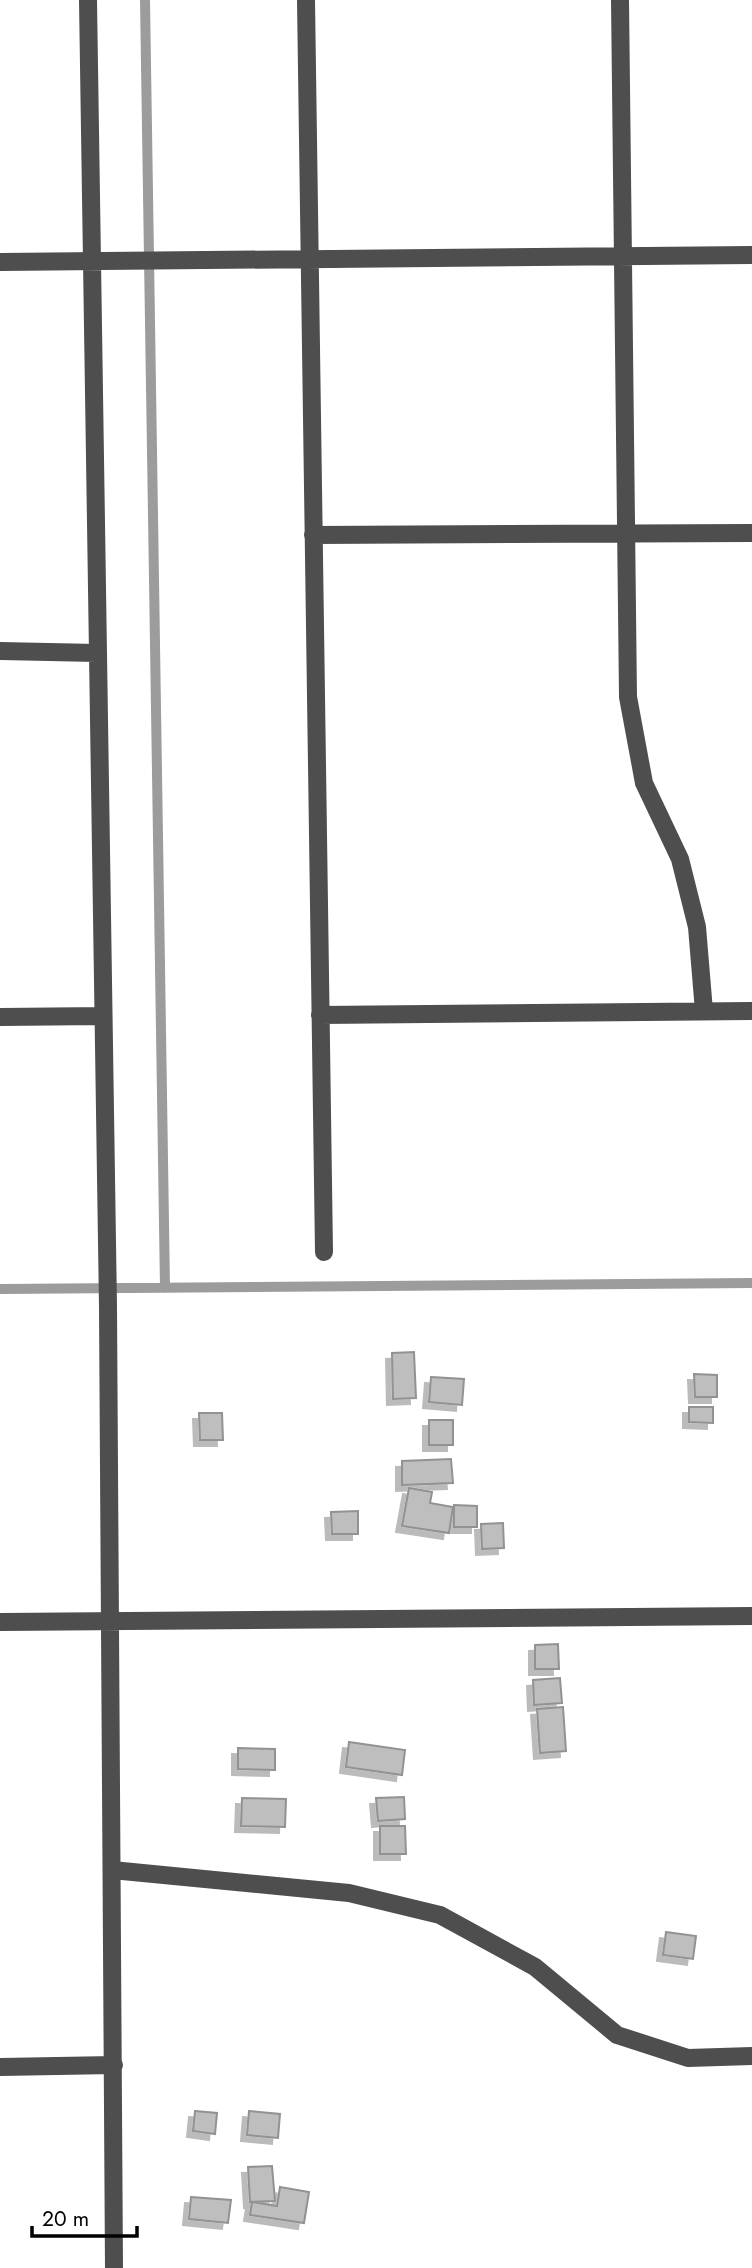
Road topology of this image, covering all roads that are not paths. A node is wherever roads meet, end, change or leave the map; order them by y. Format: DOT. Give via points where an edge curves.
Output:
graph roads {
  1 [pos="88,0"];
  2 [pos="306,0"];
  3 [pos="620,0"];
  4 [pos="752,255"];
  5 [pos="623,257"];
  6 [pos="309,259"];
  7 [pos="91,261"];
  8 [pos="0,262"];
  9 [pos="752,533"];
  10 [pos="627,534"];
  11 [pos="313,535"];
  12 [pos="0,651"];
  13 [pos="97,653"];
  14 [pos="704,1011"];
  15 [pos="752,1011"];
  16 [pos="320,1015"];
  17 [pos="103,1016"];
  18 [pos="0,1017"];
  19 [pos="324,1252"];
  20 [pos="752,1616"];
  21 [pos="110,1621"];
  22 [pos="0,1622"];
  23 [pos="112,1870"];
  24 [pos="752,2056"];
  25 [pos="114,2065"];
  26 [pos="0,2067"];
  27 [pos="114,2268"];
  1 -- 7 [label="street"];
  2 -- 6 [label="street"];
  3 -- 5 [label="street"];
  4 -- 5 [label="street"];
  5 -- 6 [label="street"];
  5 -- 10 [label="street"];
  6 -- 7 [label="street"];
  6 -- 11 [label="street"];
  7 -- 8 [label="street"];
  7 -- 13 [label="street"];
  9 -- 10 [label="street"];
  10 -- 11 [label="street"];
  10 -- 14 [label="street" via="628,697 644,783 680,859 690,900"];
  11 -- 16 [label="street"];
  12 -- 13 [label="street"];
  13 -- 17 [label="street"];
  14 -- 15 [label="street"];
  14 -- 16 [label="street"];
  16 -- 19 [label="street"];
  17 -- 18 [label="street"];
  17 -- 21 [label="street"];
  20 -- 21 [label="street"];
  21 -- 22 [label="street"];
  21 -- 23 [label="street"];
  23 -- 24 [label="street" via="349,1892 440,1915 534,1967 617,2035 688,2058"];
  23 -- 25 [label="street"];
  25 -- 26 [label="street"];
  25 -- 27 [label="street"];
}
